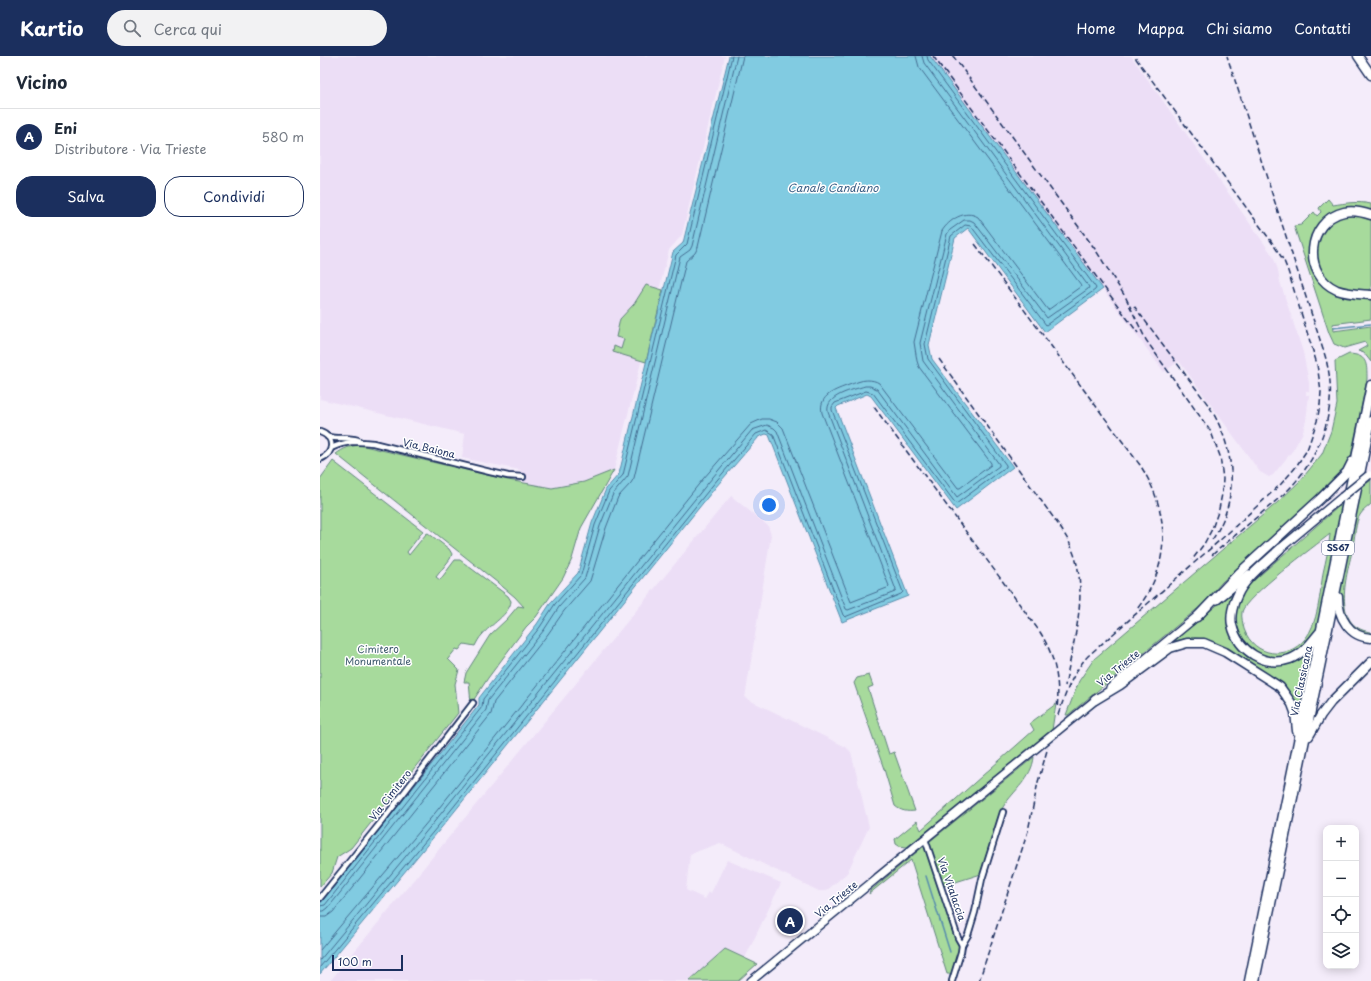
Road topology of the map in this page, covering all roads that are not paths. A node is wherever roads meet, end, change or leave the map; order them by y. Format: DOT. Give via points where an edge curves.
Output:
graph roads {
  1 [pos="1358,56"];
  2 [pos="1371,75"];
  3 [pos="1371,215"];
  4 [pos="1371,295"];
  5 [pos="1371,385"];
  6 [pos="1365,413"];
  7 [pos="1371,421"];
  8 [pos="320,432"];
  9 [pos="328,436"];
  10 [pos="373,443"];
  11 [pos="331,448"];
  12 [pos="320,459"];
  13 [pos="1370,474"];
  14 [pos="523,477"];
  15 [pos="1345,542"];
  16 [pos="1280,549"];
  17 [pos="1197,617"];
  18 [pos="1321,631"];
  19 [pos="1371,638"];
  20 [pos="1371,662"];
  21 [pos="1095,700"];
  22 [pos="473,704"];
  23 [pos="1305,742"];
  24 [pos="1296,747"];
  25 [pos="1003,812"];
  26 [pos="925,838"];
  27 [pos="320,898"];
  28 [pos="962,945"];
  29 [pos="752,981"];
  30 [pos="952,981"];
  31 [pos="1249,981"];
  32 [pos="1255,981"];
  1 -- 2 [label="highway"];
  3 -- 4 [label="highway" via="1358,211 1343,212 1330,218 1314,239 1312,254 1316,268 1325,282 1337,290"];
  5 -- 6 [label="highway, Via Classicana / SS67"];
  6 -- 17 [label="highway" via="1347,472 1239,573"];
  6 -- 18 [label="highway, Via Classicana / SS67"];
  7 -- 15 [label="highway, Via Classicana"];
  8 -- 9 [label="street"];
  9 -- 10 [label="street"];
  9 -- 11 [label="street"];
  10 -- 11 [label="street, Via Baiona" via="346,442"];
  10 -- 14 [label="street, Via Baiona" via="490,472"];
  11 -- 12 [label="street" via="326,457"];
  13 -- 16 [label="main road, Via Trieste, bridge"];
  15 -- 19 [label="highway" via="1338,606 1343,621 1350,629"];
  15 -- 23 [label="highway, Via Classicana"];
  16 -- 17 [label="main road, Via Trieste"];
  16 -- 18 [label="highway" via="1244,584 1237,596 1232,610 1232,624 1236,636 1252,655 1262,660 1276,661 1300,654"];
  17 -- 21 [label="main road, Via Trieste"];
  18 -- 24 [label="highway, Via Classicana / SS67"];
  20 -- 23 [label="highway" via="1331,702"];
  21 -- 24 [label="highway" via="1170,648 1187,643 1204,643 1232,656 1285,692 1295,712"];
  21 -- 26 [label="main road, Via Trieste"];
  22 -- 27 [label="street, Via Cimitero"];
  23 -- 32 [label="highway, Via Classicana"];
  24 -- 31 [label="highway, Via Classicana / SS67"];
  25 -- 28 [label="street" via="968,935"];
  26 -- 28 [label="street, Via Vitalaccia"];
  26 -- 29 [label="main road, Via Trieste"];
  28 -- 30 [label="street"];
}
